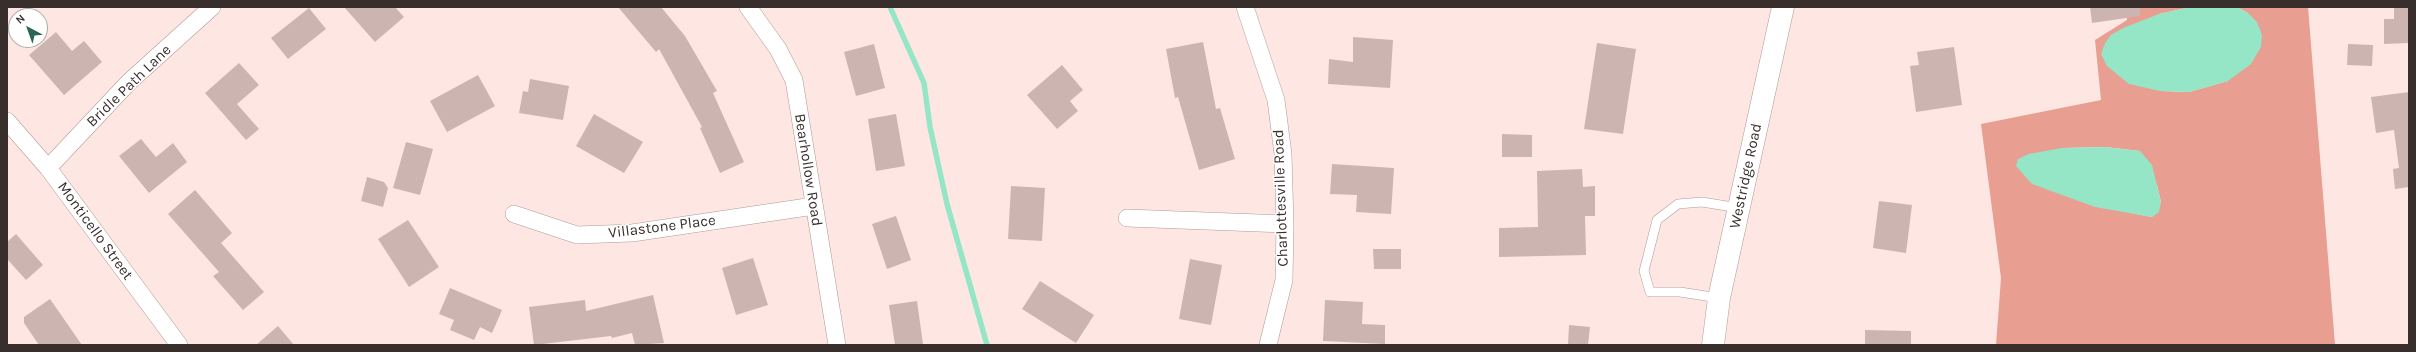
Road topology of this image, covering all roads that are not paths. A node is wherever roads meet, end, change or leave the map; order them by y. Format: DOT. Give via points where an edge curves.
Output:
graph roads {
  1 [pos="212,7"];
  2 [pos="748,7"];
  3 [pos="1245,7"];
  4 [pos="1783,7"];
  5 [pos="7,121"];
  6 [pos="48,168"];
  7 [pos="814,206"];
  8 [pos="1739,208"];
  9 [pos="514,214"];
  10 [pos="1127,218"];
  11 [pos="1285,224"];
  12 [pos="1719,298"];
  13 [pos="179,345"];
  14 [pos="837,345"];
  15 [pos="1268,345"];
  16 [pos="1713,345"];
  1 -- 6 [label="street, Bridle Path Lane" via="129,82"];
  2 -- 7 [label="street, Bearhollow Road" via="778,49 794,80"];
  3 -- 11 [label="street, Charlottesville Road" via="1276,100 1283,154"];
  4 -- 8 [label="main road, Westridge Road"];
  5 -- 6 [label="street, Monticello Street"];
  6 -- 13 [label="street, Monticello Street"];
  7 -- 9 [label="street, Villastone Place" via="616,234 577,235"];
  7 -- 14 [label="street, Bearhollow Road"];
  8 -- 12 [label="main road, Westridge Road"];
  8 -- 12 [label="lane" via="1702,202 1678,204 1657,220 1644,270 1650,292 1680,292"];
  10 -- 11 [label="street"];
  11 -- 15 [label="street, Charlottesville Road" via="1284,280"];
  12 -- 16 [label="main road, Westridge Road"];
}
